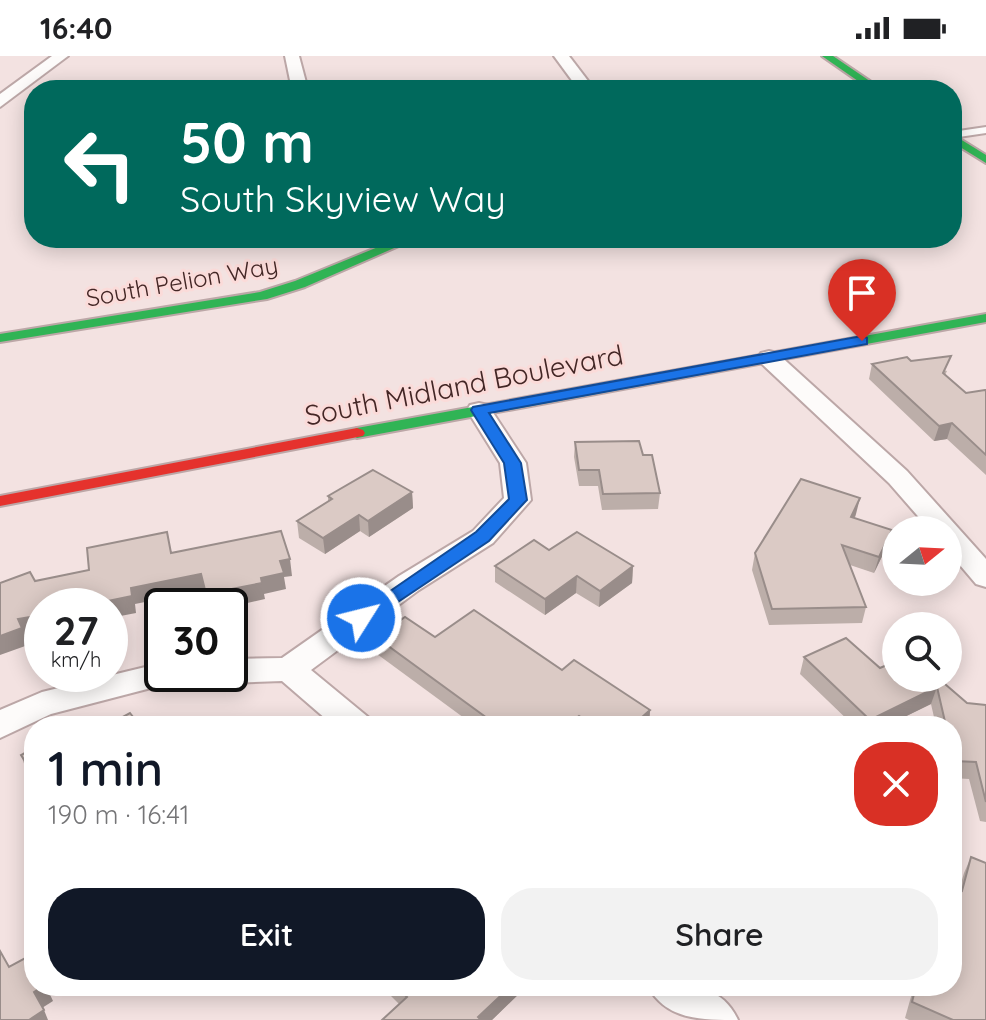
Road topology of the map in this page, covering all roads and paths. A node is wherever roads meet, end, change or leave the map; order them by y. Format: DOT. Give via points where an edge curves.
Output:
graph roads {
  1 [pos="61,56"];
  2 [pos="292,56"];
  3 [pos="561,56"];
  4 [pos="827,56"];
  5 [pos="29,80"];
  6 [pos="298,80"];
  7 [pos="579,80"];
  8 [pos="863,80"];
  9 [pos="24,84"];
  10 [pos="0,102"];
  11 [pos="986,130"];
  12 [pos="962,134"];
  13 [pos="962,143"];
  14 [pos="986,160"];
  15 [pos="387,248"];
  16 [pos="986,318"];
  17 [pos="0,338"];
  18 [pos="769,358"];
  19 [pos="479,410"];
  20 [pos="0,501"];
  21 [pos="932,516"];
  22 [pos="962,550"];
  23 [pos="986,577"];
  24 [pos="289,669"];
  25 [pos="248,670"];
  26 [pos="144,679"];
  27 [pos="344,716"];
  28 [pos="0,725"];
  29 [pos="682,996"];
  30 [pos="717,1020"];
  1 -- 5 [label="street"];
  2 -- 6 [label="street"];
  3 -- 7 [label="street"];
  4 -- 8 [label="street"];
  9 -- 10 [label="street"];
  11 -- 12 [label="lane"];
  13 -- 14 [label="street"];
  15 -- 17 [label="street, South Pelion Way" via="262,296"];
  16 -- 18 [label="street, South Midland Boulevard"];
  18 -- 19 [label="street, South Midland Boulevard"];
  18 -- 21 [label="street" via="898,477"];
  19 -- 20 [label="street, South Midland Boulevard"];
  19 -- 24 [label="street" via="513,463 518,500 483,537"];
  22 -- 23 [label="street"];
  24 -- 25 [label="street"];
  24 -- 27 [label="street"];
  26 -- 28 [label="street" via="42,704"];
  29 -- 30 [label="street"];
}
